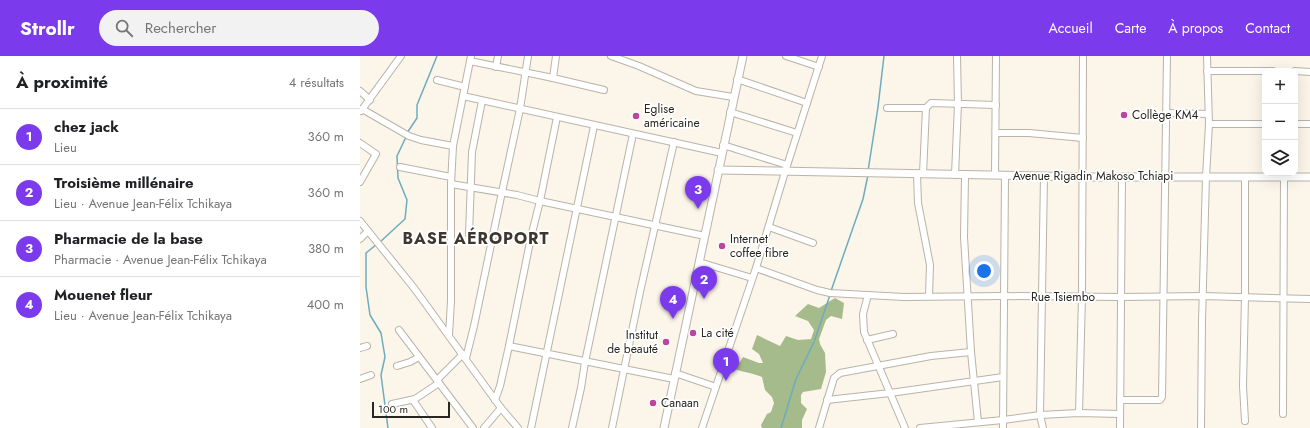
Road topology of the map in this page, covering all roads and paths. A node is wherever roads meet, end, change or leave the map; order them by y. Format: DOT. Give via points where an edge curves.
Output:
graph roads {
  1 [pos="401,56"];
  2 [pos="498,56"];
  3 [pos="528,56"];
  4 [pos="556,56"];
  5 [pos="611,56"];
  6 [pos="742,56"];
  7 [pos="786,56"];
  8 [pos="822,56"];
  9 [pos="957,56"];
  10 [pos="996,56"];
  11 [pos="1083,56"];
  12 [pos="1167,56"];
  13 [pos="1207,56"];
  14 [pos="470,58"];
  15 [pos="496,67"];
  16 [pos="819,67"];
  17 [pos="1207,71"];
  18 [pos="1262,71"];
  19 [pos="1298,71"];
  20 [pos="1310,72"];
  21 [pos="526,73"];
  22 [pos="553,78"];
  23 [pos="737,79"];
  24 [pos="437,80"];
  25 [pos="465,87"];
  26 [pos="604,90"];
  27 [pos="360,91"];
  28 [pos="463,96"];
  29 [pos="733,97"];
  30 [pos="370,100"];
  31 [pos="482,101"];
  32 [pos="807,104"];
  33 [pos="958,104"];
  34 [pos="996,105"];
  35 [pos="520,108"];
  36 [pos="887,108"];
  37 [pos="926,108"];
  38 [pos="361,111"];
  39 [pos="730,112"];
  40 [pos="1167,113"];
  41 [pos="1208,114"];
  42 [pos="557,117"];
  43 [pos="1209,124"];
  44 [pos="1262,124"];
  45 [pos="1298,124"];
  46 [pos="1310,124"];
  47 [pos="594,126"];
  48 [pos="797,133"];
  49 [pos="996,133"];
  50 [pos="633,134"];
  51 [pos="1083,138"];
  52 [pos="674,142"];
  53 [pos="360,143"];
  54 [pos="452,146"];
  55 [pos="723,149"];
  56 [pos="400,167"];
  57 [pos="786,168"];
  58 [pos="718,170"];
  59 [pos="920,174"];
  60 [pos="955,175"];
  61 [pos="965,175"];
  62 [pos="995,175"];
  63 [pos="1005,176"];
  64 [pos="1044,176"];
  65 [pos="1122,176"];
  66 [pos="1081,177"];
  67 [pos="1164,177"];
  68 [pos="1206,177"];
  69 [pos="1245,177"];
  70 [pos="1284,177"];
  71 [pos="1310,177"];
  72 [pos="451,181"];
  73 [pos="360,182"];
  74 [pos="470,187"];
  75 [pos="502,192"];
  76 [pos="540,201"];
  77 [pos="577,209"];
  78 [pos="615,217"];
  79 [pos="360,221"];
  80 [pos="655,226"];
  81 [pos="768,227"];
  82 [pos="368,231"];
  83 [pos="469,234"];
  84 [pos="705,236"];
  85 [pos="360,239"];
  86 [pos="813,243"];
  87 [pos="699,262"];
  88 [pos="756,268"];
  89 [pos="752,278"];
  90 [pos="868,295"];
  91 [pos="929,296"];
  92 [pos="968,296"];
  93 [pos="1003,296"];
  94 [pos="1082,296"];
  95 [pos="1203,296"];
  96 [pos="1042,297"];
  97 [pos="1122,297"];
  98 [pos="1164,297"];
  99 [pos="1245,297"];
  100 [pos="1283,299"];
  101 [pos="1310,299"];
  102 [pos="399,330"];
  103 [pos="893,334"];
  104 [pos="449,335"];
  105 [pos="867,340"];
  106 [pos="367,346"];
  107 [pos="509,346"];
  108 [pos="360,348"];
  109 [pos="971,352"];
  110 [pos="547,354"];
  111 [pos="464,356"];
  112 [pos="418,357"];
  113 [pos="585,362"];
  114 [pos="397,366"];
  115 [pos="878,366"];
  116 [pos="624,370"];
  117 [pos="371,375"];
  118 [pos="674,376"];
  119 [pos="1003,377"];
  120 [pos="360,379"];
  121 [pos="438,381"];
  122 [pos="974,381"];
  123 [pos="716,387"];
  124 [pos="890,393"];
  125 [pos="413,400"];
  126 [pos="495,400"];
  127 [pos="827,400"];
  128 [pos="1120,400"];
  129 [pos="392,404"];
  130 [pos="501,408"];
  131 [pos="1079,413"];
  132 [pos="1120,414"];
  133 [pos="1283,414"];
  134 [pos="1040,415"];
  135 [pos="1003,420"];
  136 [pos="1245,421"];
  137 [pos="978,422"];
  138 [pos="432,428"];
  139 [pos="474,428"];
  140 [pos="484,428"];
  141 [pos="518,428"];
  142 [pos="531,428"];
  143 [pos="572,428"];
  144 [pos="612,428"];
  145 [pos="664,428"];
  146 [pos="702,428"];
  147 [pos="819,428"];
  148 [pos="905,428"];
  149 [pos="920,428"];
  150 [pos="1003,428"];
  151 [pos="1043,428"];
  152 [pos="1120,428"];
  153 [pos="1201,428"];
  1 -- 30 [label="street"];
  2 -- 15 [label="street"];
  3 -- 21 [label="street"];
  4 -- 22 [label="street"];
  5 -- 29 [label="street" via="696,91"];
  6 -- 23 [label="street"];
  7 -- 16 [label="street"];
  8 -- 16 [label="street"];
  9 -- 33 [label="street"];
  10 -- 34 [label="street"];
  11 -- 51 [label="street"];
  12 -- 40 [label="street"];
  13 -- 17 [label="street"];
  14 -- 15 [label="street"];
  14 -- 25 [label="street"];
  15 -- 21 [label="street"];
  16 -- 32 [label="street"];
  17 -- 18 [label="street"];
  17 -- 41 [label="street"];
  19 -- 20 [label="street"];
  21 -- 22 [label="street"];
  21 -- 35 [label="street"];
  22 -- 26 [label="street"];
  23 -- 29 [label="street"];
  23 -- 32 [label="street"];
  24 -- 25 [label="street"];
  25 -- 28 [label="street"];
  27 -- 30 [label="street"];
  28 -- 31 [label="street"];
  28 -- 54 [label="street"];
  29 -- 39 [label="street"];
  30 -- 38 [label="street"];
  31 -- 35 [label="street"];
  31 -- 74 [label="street" via="472,152"];
  32 -- 48 [label="street"];
  33 -- 34 [label="street"];
  33 -- 37 [label="street" via="931,103"];
  33 -- 60 [label="street"];
  34 -- 49 [label="street"];
  35 -- 42 [label="street"];
  35 -- 75 [label="street"];
  36 -- 37 [label="street"];
  37 -- 59 [label="street"];
  38 -- 54 [label="street" via="409,136"];
  39 -- 48 [label="street"];
  39 -- 55 [label="street"];
  40 -- 41 [label="street"];
  40 -- 67 [label="street"];
  41 -- 43 [label="street"];
  42 -- 47 [label="street"];
  42 -- 76 [label="street"];
  43 -- 44 [label="street"];
  43 -- 68 [label="street"];
  45 -- 46 [label="street"];
  47 -- 50 [label="street"];
  47 -- 77 [label="street"];
  48 -- 57 [label="street"];
  49 -- 51 [label="street"];
  49 -- 62 [label="street"];
  50 -- 52 [label="street"];
  50 -- 78 [label="street"];
  51 -- 66 [label="street"];
  52 -- 55 [label="street"];
  52 -- 80 [label="street"];
  53 -- 73 [label="street" via="376,154"];
  54 -- 72 [label="street"];
  55 -- 57 [label="street"];
  55 -- 58 [label="street"];
  56 -- 72 [label="street"];
  57 -- 58 [label="street, Avenue Rigadin Makoso Tchiapi"];
  57 -- 59 [label="street, Avenue Rigadin Makoso Tchiapi"];
  57 -- 81 [label="street"];
  58 -- 84 [label="street"];
  59 -- 60 [label="street, Avenue Rigadin Makoso Tchiapi"];
  59 -- 91 [label="street" via="918,202 930,269"];
  60 -- 61 [label="street, Avenue Rigadin Makoso Tchiapi"];
  61 -- 62 [label="street, Avenue Rigadin Makoso Tchiapi"];
  61 -- 92 [label="street" via="964,237"];
  62 -- 63 [label="street, Avenue Rigadin Makoso Tchiapi"];
  63 -- 64 [label="street, Avenue Rigadin Makoso Tchiapi"];
  63 -- 93 [label="street"];
  64 -- 66 [label="street, Avenue Rigadin Makoso Tchiapi"];
  64 -- 96 [label="street"];
  65 -- 66 [label="street, Avenue Rigadin Makoso Tchiapi"];
  65 -- 67 [label="street, Avenue Rigadin Makoso Tchiapi"];
  65 -- 97 [label="street"];
  66 -- 94 [label="street"];
  67 -- 68 [label="street, Avenue Rigadin Makoso Tchiapi"];
  67 -- 98 [label="street"];
  68 -- 69 [label="street, Avenue Rigadin Makoso Tchiapi"];
  68 -- 95 [label="street"];
  69 -- 70 [label="street, Avenue Rigadin Makoso Tchiapi"];
  69 -- 99 [label="street"];
  70 -- 71 [label="street, Avenue Rigadin Makoso Tchiapi"];
  70 -- 100 [label="street"];
  72 -- 74 [label="street"];
  72 -- 104 [label="street"];
  74 -- 75 [label="street"];
  74 -- 83 [label="street"];
  75 -- 76 [label="street"];
  75 -- 111 [label="street" via="474,326"];
  76 -- 77 [label="street"];
  76 -- 107 [label="street"];
  77 -- 78 [label="street"];
  77 -- 110 [label="street"];
  78 -- 80 [label="street"];
  78 -- 113 [label="street"];
  79 -- 82 [label="street"];
  80 -- 84 [label="street"];
  80 -- 116 [label="street"];
  81 -- 86 [label="street"];
  81 -- 88 [label="street"];
  82 -- 85 [label="street"];
  82 -- 104 [label="street"];
  84 -- 87 [label="street"];
  87 -- 89 [label="street"];
  87 -- 118 [label="street"];
  88 -- 89 [label="street"];
  88 -- 90 [label="street, Rue Tsiembo" via="817,290"];
  89 -- 123 [label="street"];
  90 -- 91 [label="street, Rue Tsiembo"];
  90 -- 105 [label="street" via="863,314"];
  91 -- 92 [label="street, Rue Tsiembo"];
  92 -- 93 [label="street, Rue Tsiembo"];
  92 -- 109 [label="street"];
  93 -- 96 [label="street, Rue Tsiembo"];
  93 -- 119 [label="street"];
  94 -- 96 [label="street, Rue Tsiembo"];
  94 -- 97 [label="street, Rue Tsiembo"];
  94 -- 131 [label="street"];
  95 -- 98 [label="street, Rue Tsiembo"];
  95 -- 99 [label="street, Rue Tsiembo"];
  95 -- 153 [label="street"];
  96 -- 134 [label="street"];
  97 -- 98 [label="street, Rue Tsiembo"];
  97 -- 128 [label="street"];
  98 -- 128 [label="street" via="1162,397 1160,400"];
  99 -- 100 [label="street, Rue Tsiembo"];
  99 -- 136 [label="street"];
  100 -- 101 [label="street, Rue Tsiembo"];
  100 -- 133 [label="street"];
  102 -- 112 [label="street"];
  103 -- 105 [label="street"];
  104 -- 111 [label="street"];
  105 -- 115 [label="street"];
  106 -- 108 [label="street"];
  107 -- 110 [label="street"];
  107 -- 126 [label="street"];
  109 -- 115 [label="street"];
  109 -- 122 [label="street"];
  110 -- 113 [label="street"];
  110 -- 142 [label="street"];
  111 -- 121 [label="street"];
  111 -- 126 [label="street"];
  112 -- 114 [label="street"];
  112 -- 121 [label="street"];
  113 -- 116 [label="street"];
  113 -- 143 [label="street"];
  115 -- 124 [label="street"];
  115 -- 127 [label="street" via="836,375"];
  116 -- 118 [label="street"];
  116 -- 144 [label="street"];
  117 -- 120 [label="street"];
  118 -- 123 [label="street"];
  118 -- 145 [label="street"];
  119 -- 122 [label="street"];
  119 -- 135 [label="street"];
  121 -- 125 [label="street"];
  121 -- 139 [label="street"];
  122 -- 124 [label="street"];
  122 -- 137 [label="street"];
  123 -- 146 [label="street"];
  124 -- 127 [label="street"];
  124 -- 148 [label="street"];
  125 -- 129 [label="street"];
  125 -- 138 [label="street"];
  126 -- 130 [label="street"];
  127 -- 147 [label="street"];
  128 -- 132 [label="street"];
  130 -- 140 [label="street"];
  130 -- 141 [label="street"];
  131 -- 132 [label="street"];
  131 -- 134 [label="street"];
  132 -- 152 [label="street"];
  134 -- 135 [label="street"];
  134 -- 151 [label="street"];
  135 -- 137 [label="street"];
  135 -- 150 [label="street"];
  137 -- 149 [label="street"];
}
